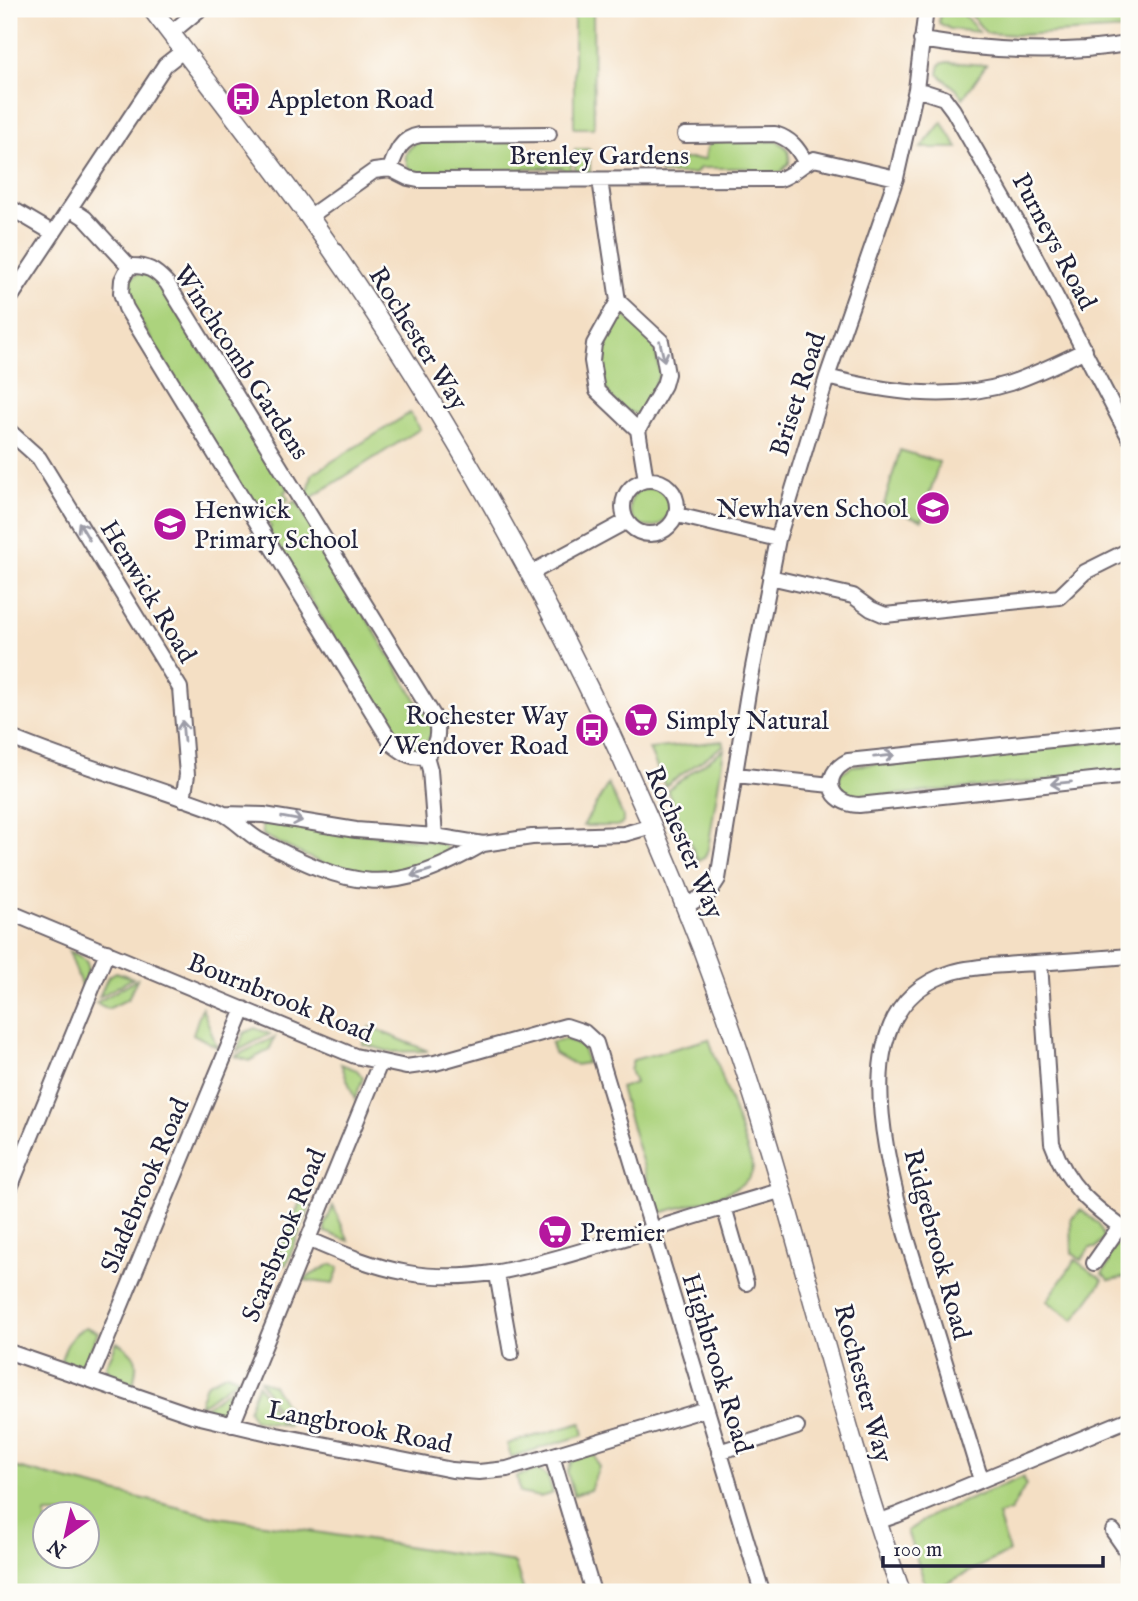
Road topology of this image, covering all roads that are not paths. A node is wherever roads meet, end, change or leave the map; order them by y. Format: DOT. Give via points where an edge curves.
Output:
graph roads {
  1 [pos="152,9"];
  2 [pos="200,9"];
  3 [pos="926,9"];
  4 [pos="171,33"];
  5 [pos="921,40"];
  6 [pos="1128,47"];
  7 [pos="184,50"];
  8 [pos="916,89"];
  9 [pos="550,134"];
  10 [pos="685,135"];
  11 [pos="805,162"];
  12 [pos="390,169"];
  13 [pos="896,178"];
  14 [pos="600,180"];
  15 [pos="9,207"];
  16 [pos="70,208"];
  17 [pos="309,217"];
  18 [pos="53,233"];
  19 [pos="129,266"];
  20 [pos="9,300"];
  21 [pos="618,302"];
  22 [pos="1085,350"];
  23 [pos="827,377"];
  24 [pos="638,430"];
  25 [pos="9,431"];
  26 [pos="1129,437"];
  27 [pos="646,480"];
  28 [pos="677,514"];
  29 [pos="626,521"];
  30 [pos="778,539"];
  31 [pos="1129,550"];
  32 [pos="529,574"];
  33 [pos="770,577"];
  34 [pos="1129,732"];
  35 [pos="9,737"];
  36 [pos="426,755"];
  37 [pos="736,775"];
  38 [pos="1129,776"];
  39 [pos="831,785"];
  40 [pos="183,799"];
  41 [pos="224,814"];
  42 [pos="652,826"];
  43 [pos="435,836"];
  44 [pos="482,844"];
  45 [pos="685,906"];
  46 [pos="9,912"];
  47 [pos="107,952"];
  48 [pos="1129,956"];
  49 [pos="1040,963"];
  50 [pos="244,1009"];
  51 [pos="584,1032"];
  52 [pos="380,1063"];
  53 [pos="783,1189"];
  54 [pos="9,1191"];
  55 [pos="724,1208"];
  56 [pos="1125,1229"];
  57 [pos="652,1230"];
  58 [pos="308,1239"];
  59 [pos="1094,1262"];
  60 [pos="497,1274"];
  61 [pos="746,1283"];
  62 [pos="9,1352"];
  63 [pos="511,1353"];
  64 [pos="90,1380"];
  65 [pos="706,1409"];
  66 [pos="1129,1419"];
  67 [pos="232,1425"];
  68 [pos="797,1427"];
  69 [pos="719,1452"];
  70 [pos="552,1456"];
  71 [pos="981,1480"];
  72 [pos="877,1522"];
  73 [pos="1114,1531"];
  74 [pos="1129,1568"];
  75 [pos="593,1592"];
  76 [pos="762,1592"];
  77 [pos="901,1592"];
  1 -- 4 [label="street, Rochester Way"];
  2 -- 4 [label="street"];
  3 -- 5 [label="street, Briset Road"];
  4 -- 7 [label="street, Rochester Way"];
  5 -- 6 [label="street" via="1034,51"];
  5 -- 8 [label="street, Briset Road"];
  7 -- 16 [label="street" via="165,65"];
  7 -- 17 [label="street, Rochester Way"];
  8 -- 13 [label="street, Briset Road"];
  8 -- 22 [label="street, Purneys Road" via="936,94 949,104"];
  9 -- 12 [label="street, Brenley Gardens" via="410,137 402,142"];
  10 -- 11 [label="street, Brenley Gardens" via="775,134 795,145"];
  11 -- 13 [label="street" via="821,159"];
  11 -- 14 [label="street, Brenley Gardens" via="780,179"];
  12 -- 14 [label="street, Brenley Gardens" via="418,180"];
  12 -- 17 [label="street" via="374,171"];
  13 -- 23 [label="street, Briset Road"];
  14 -- 21 [label="street"];
  15 -- 18 [label="street"];
  16 -- 18 [label="street"];
  16 -- 19 [label="street, Winchcomb Gardens"];
  17 -- 32 [label="street, Rochester Way" via="435,411"];
  18 -- 20 [label="street"];
  19 -- 36 [label="street" via="121,293 126,308 173,386 392,744 416,758"];
  19 -- 36 [label="street, Winchcomb Gardens" via="145,266 167,283 436,720 436,742"];
  21 -- 24 [label="street" via="594,344 593,373 597,391"];
  21 -- 24 [label="street, one-way" via="660,341 667,374"];
  22 -- 23 [label="street" via="1008,384 967,391 898,391"];
  22 -- 26 [label="street, Purneys Road"];
  23 -- 30 [label="street, Briset Road"];
  24 -- 27 [label="street"];
  40 -- 25 [label="street, Henwick Road, one-way" via="187,775 180,688 39,458"];
  27 -- 28 [label="street" via="671,489"];
  27 -- 29 [label="street" via="626,496"];
  28 -- 29 [label="street" via="667,529 649,535"];
  28 -- 30 [label="street"];
  29 -- 32 [label="street"];
  30 -- 33 [label="street, Briset Road"];
  31 -- 33 [label="street" via="1085,572 1059,597 885,615 853,596"];
  32 -- 42 [label="street, Rochester Way" via="603,717"];
  33 -- 37 [label="street, Briset Road"];
  39 -- 34 [label="street, one-way" via="838,766 848,761"];
  35 -- 40 [label="street"];
  36 -- 43 [label="street, Winchcomb Gardens"];
  37 -- 39 [label="street"];
  37 -- 45 [label="street, Briset Road" via="718,879 709,893"];
  38 -- 39 [label="street, one-way" via="859,805 837,798"];
  40 -- 41 [label="street"];
  41 -- 43 [label="street, one-way"];
  44 -- 41 [label="street, one-way" via="451,862 399,880 350,879 316,868 255,837"];
  42 -- 44 [label="street" via="624,834"];
  42 -- 45 [label="street, Rochester Way"];
  43 -- 44 [label="street"];
  45 -- 53 [label="street, Rochester Way"];
  46 -- 47 [label="street, Bournbrook Road"];
  47 -- 50 [label="street, Bournbrook Road"];
  47 -- 54 [label="street"];
  48 -- 49 [label="street, Ridgebrook Road"];
  49 -- 56 [label="street" via="1052,1143 1075,1187 1092,1206"];
  49 -- 71 [label="street, Ridgebrook Road" via="969,968 928,985 895,1018 880,1061 886,1138 905,1232"];
  50 -- 52 [label="street, Bournbrook Road"];
  50 -- 64 [label="street, Sladebrook Road"];
  51 -- 52 [label="street, Bournbrook Road" via="566,1026 435,1063 406,1067"];
  51 -- 57 [label="street, Highbrook Road" via="596,1043"];
  52 -- 58 [label="street, Scarsbrook Road"];
  53 -- 55 [label="street"];
  53 -- 72 [label="street, Rochester Way"];
  55 -- 57 [label="street"];
  55 -- 61 [label="street"];
  56 -- 59 [label="street"];
  57 -- 60 [label="street"];
  57 -- 65 [label="street, Highbrook Road"];
  58 -- 60 [label="street" via="408,1273"];
  58 -- 67 [label="street, Scarsbrook Road"];
  60 -- 63 [label="street"];
  62 -- 64 [label="street, Langbrook Road"];
  64 -- 67 [label="street, Langbrook Road"];
  65 -- 69 [label="street, Highbrook Road"];
  65 -- 70 [label="street, Langbrook Road"];
  66 -- 71 [label="street"];
  67 -- 70 [label="street, Langbrook Road" via="452,1470 507,1469"];
  68 -- 69 [label="street"];
  69 -- 76 [label="street, Highbrook Road"];
  70 -- 75 [label="street"];
  71 -- 72 [label="street"];
  72 -- 77 [label="street, Rochester Way"];
  73 -- 74 [label="street" via="1127,1551"];
}
